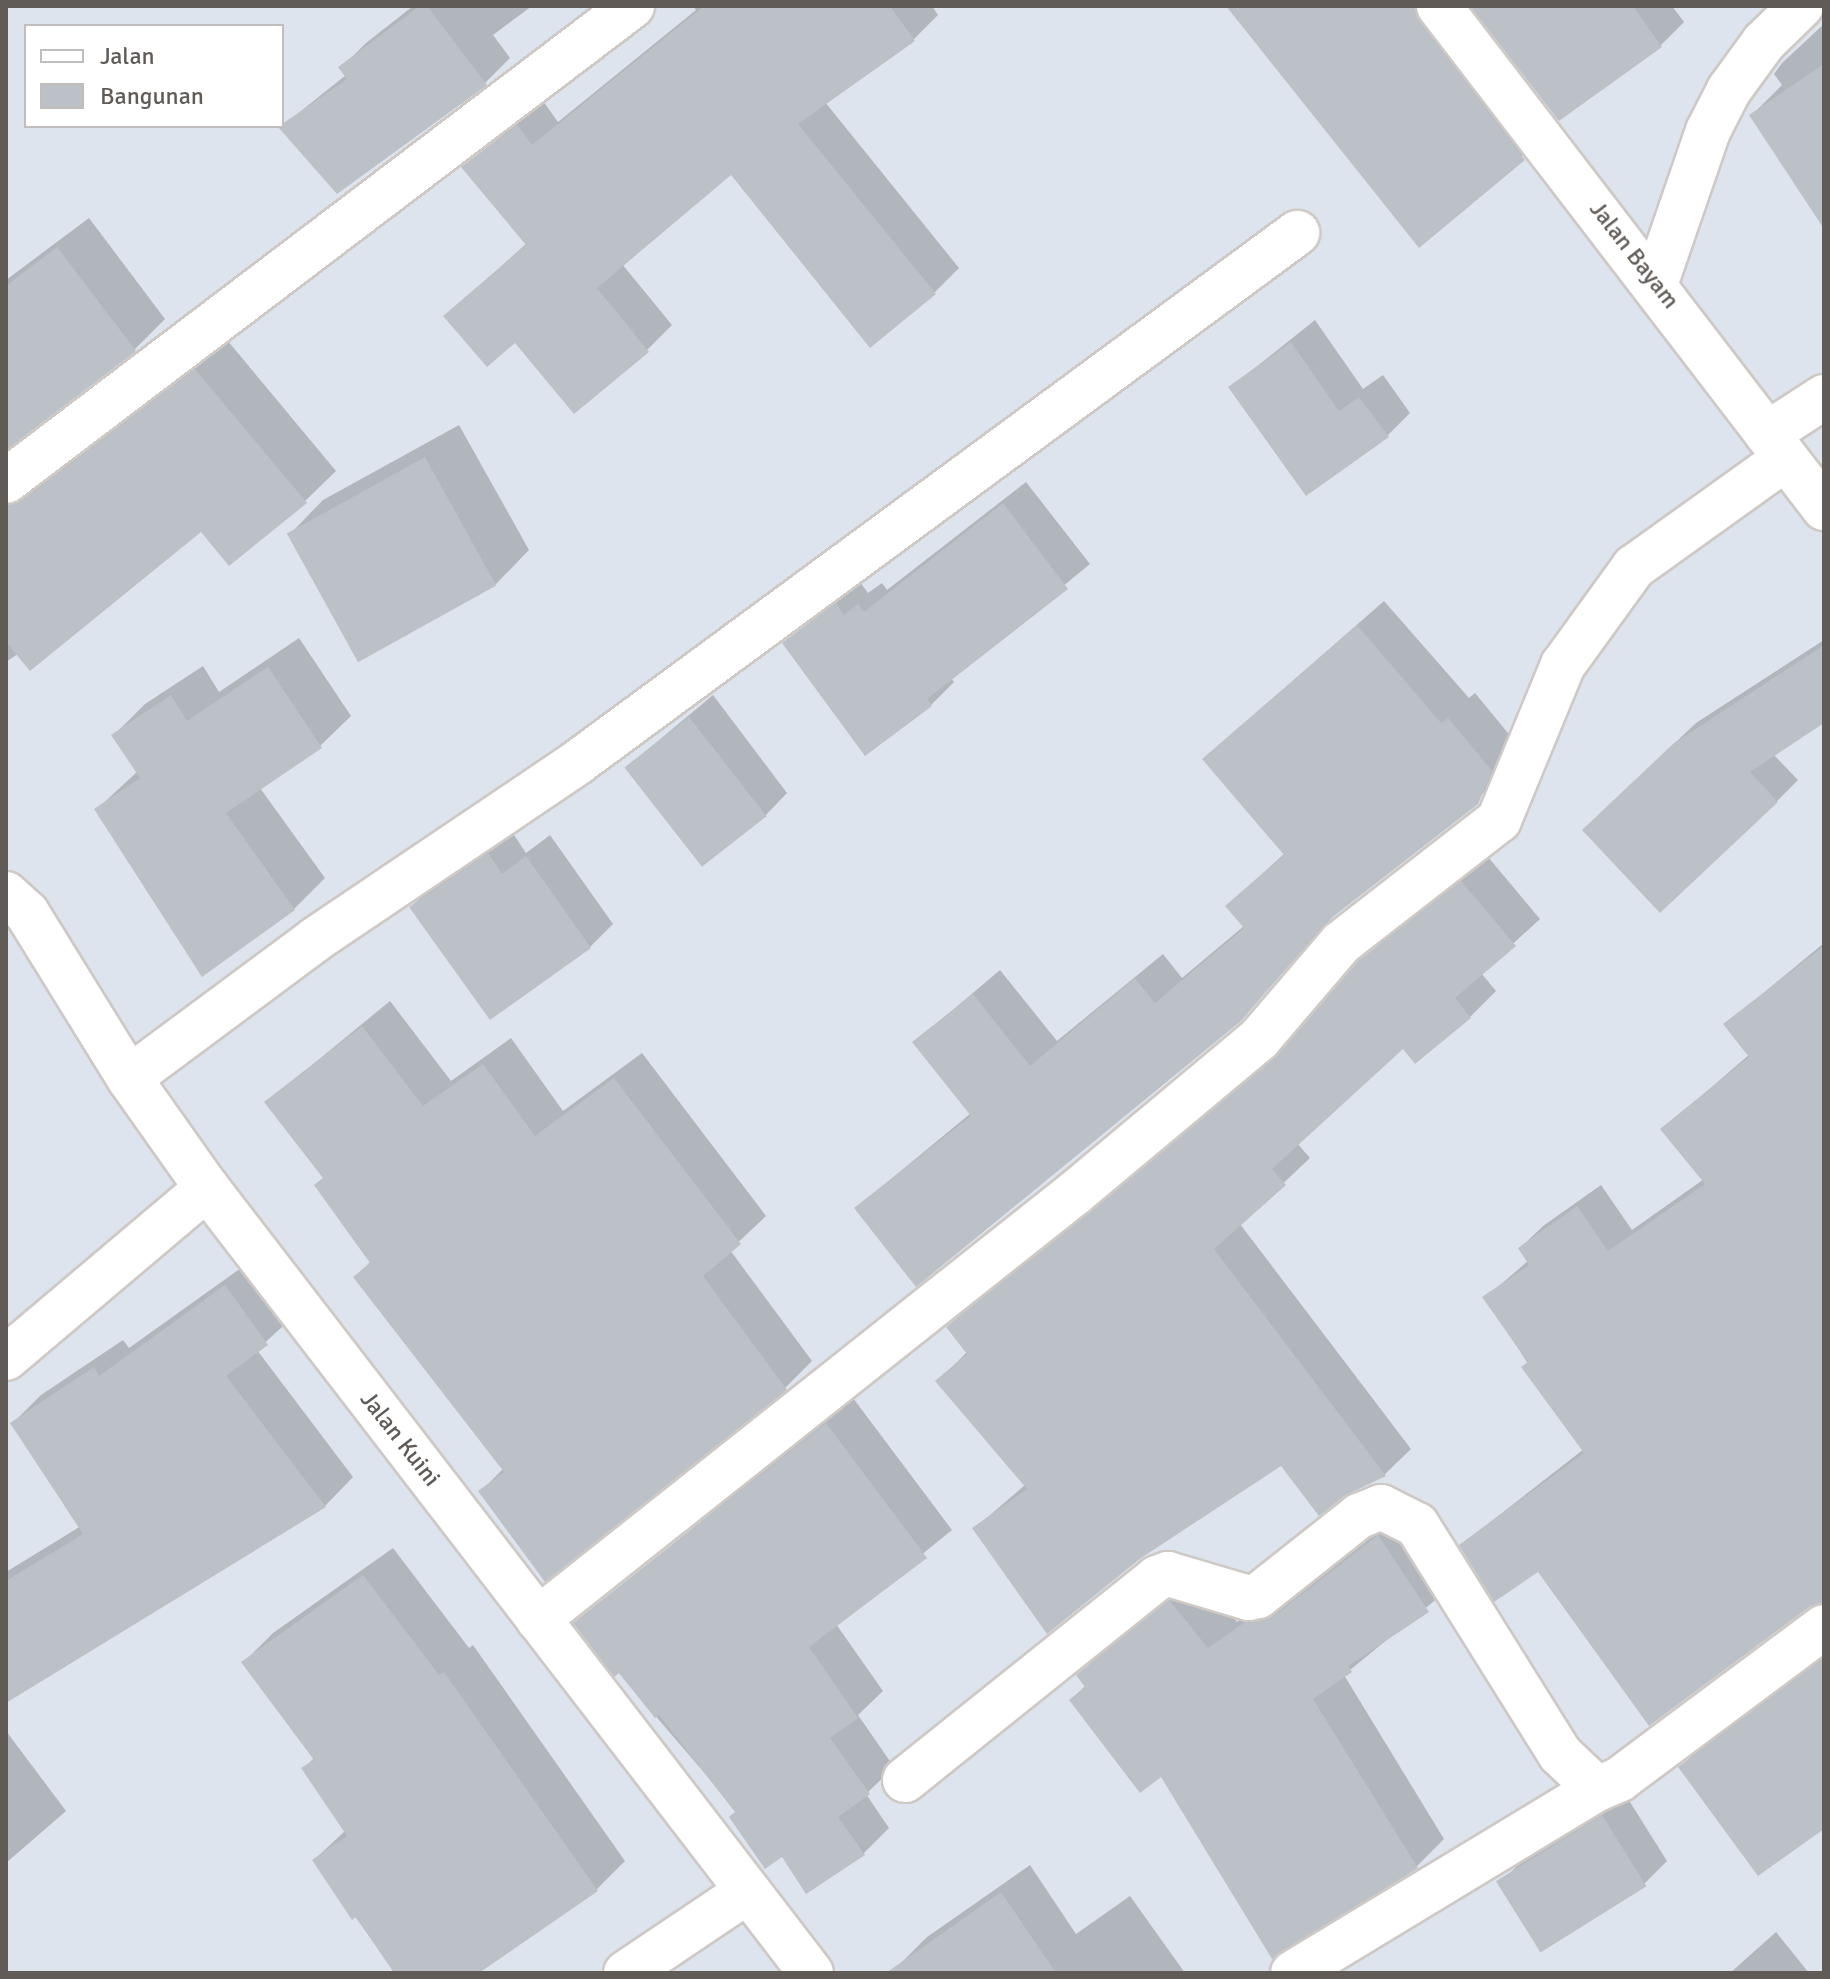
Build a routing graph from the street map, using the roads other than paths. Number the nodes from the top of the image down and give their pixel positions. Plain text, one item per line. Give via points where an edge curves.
1 (632, 6) edge
2 (1439, 6) edge
3 (1801, 6) edge
4 (1297, 233) dead end
5 (1656, 282) junction
6 (1824, 397) edge
7 (1776, 446) junction
8 (6, 481) edge
9 (1824, 508) edge
10 (13, 912) edge
11 (129, 1078) junction
12 (207, 1188) junction
13 (6, 1358) edge
14 (538, 1619) junction
15 (1824, 1627) edge
16 (905, 1780) dead end
17 (1597, 1789) junction
18 (748, 1891) junction
19 (626, 1973) edge
20 (811, 1973) edge
21 (1293, 1973) edge

1 - 8 street
2 - 5 street, Jalan Bayam
3 - 5 street via 1764,42 1729,90 1708,131
4 - 11 street via 578,762 316,939
5 - 7 street, Jalan Bayam
6 - 7 street
7 - 9 street, Jalan Bayam
7 - 14 street via 1634,567 1563,665 1499,820 1341,943 1259,1039 1076,1192
10 - 11 street, Jalan Kuini
11 - 12 street, Jalan Kuini
12 - 13 street
12 - 14 street, Jalan Kuini
14 - 18 street, Jalan Kuini
15 - 17 street via 1620,1779
16 - 17 street via 1157,1578 1168,1574 1249,1598 1258,1596 1359,1516 1381,1507 1417,1525 1560,1754
17 - 21 street
18 - 19 street
18 - 20 street, Jalan Kuini

